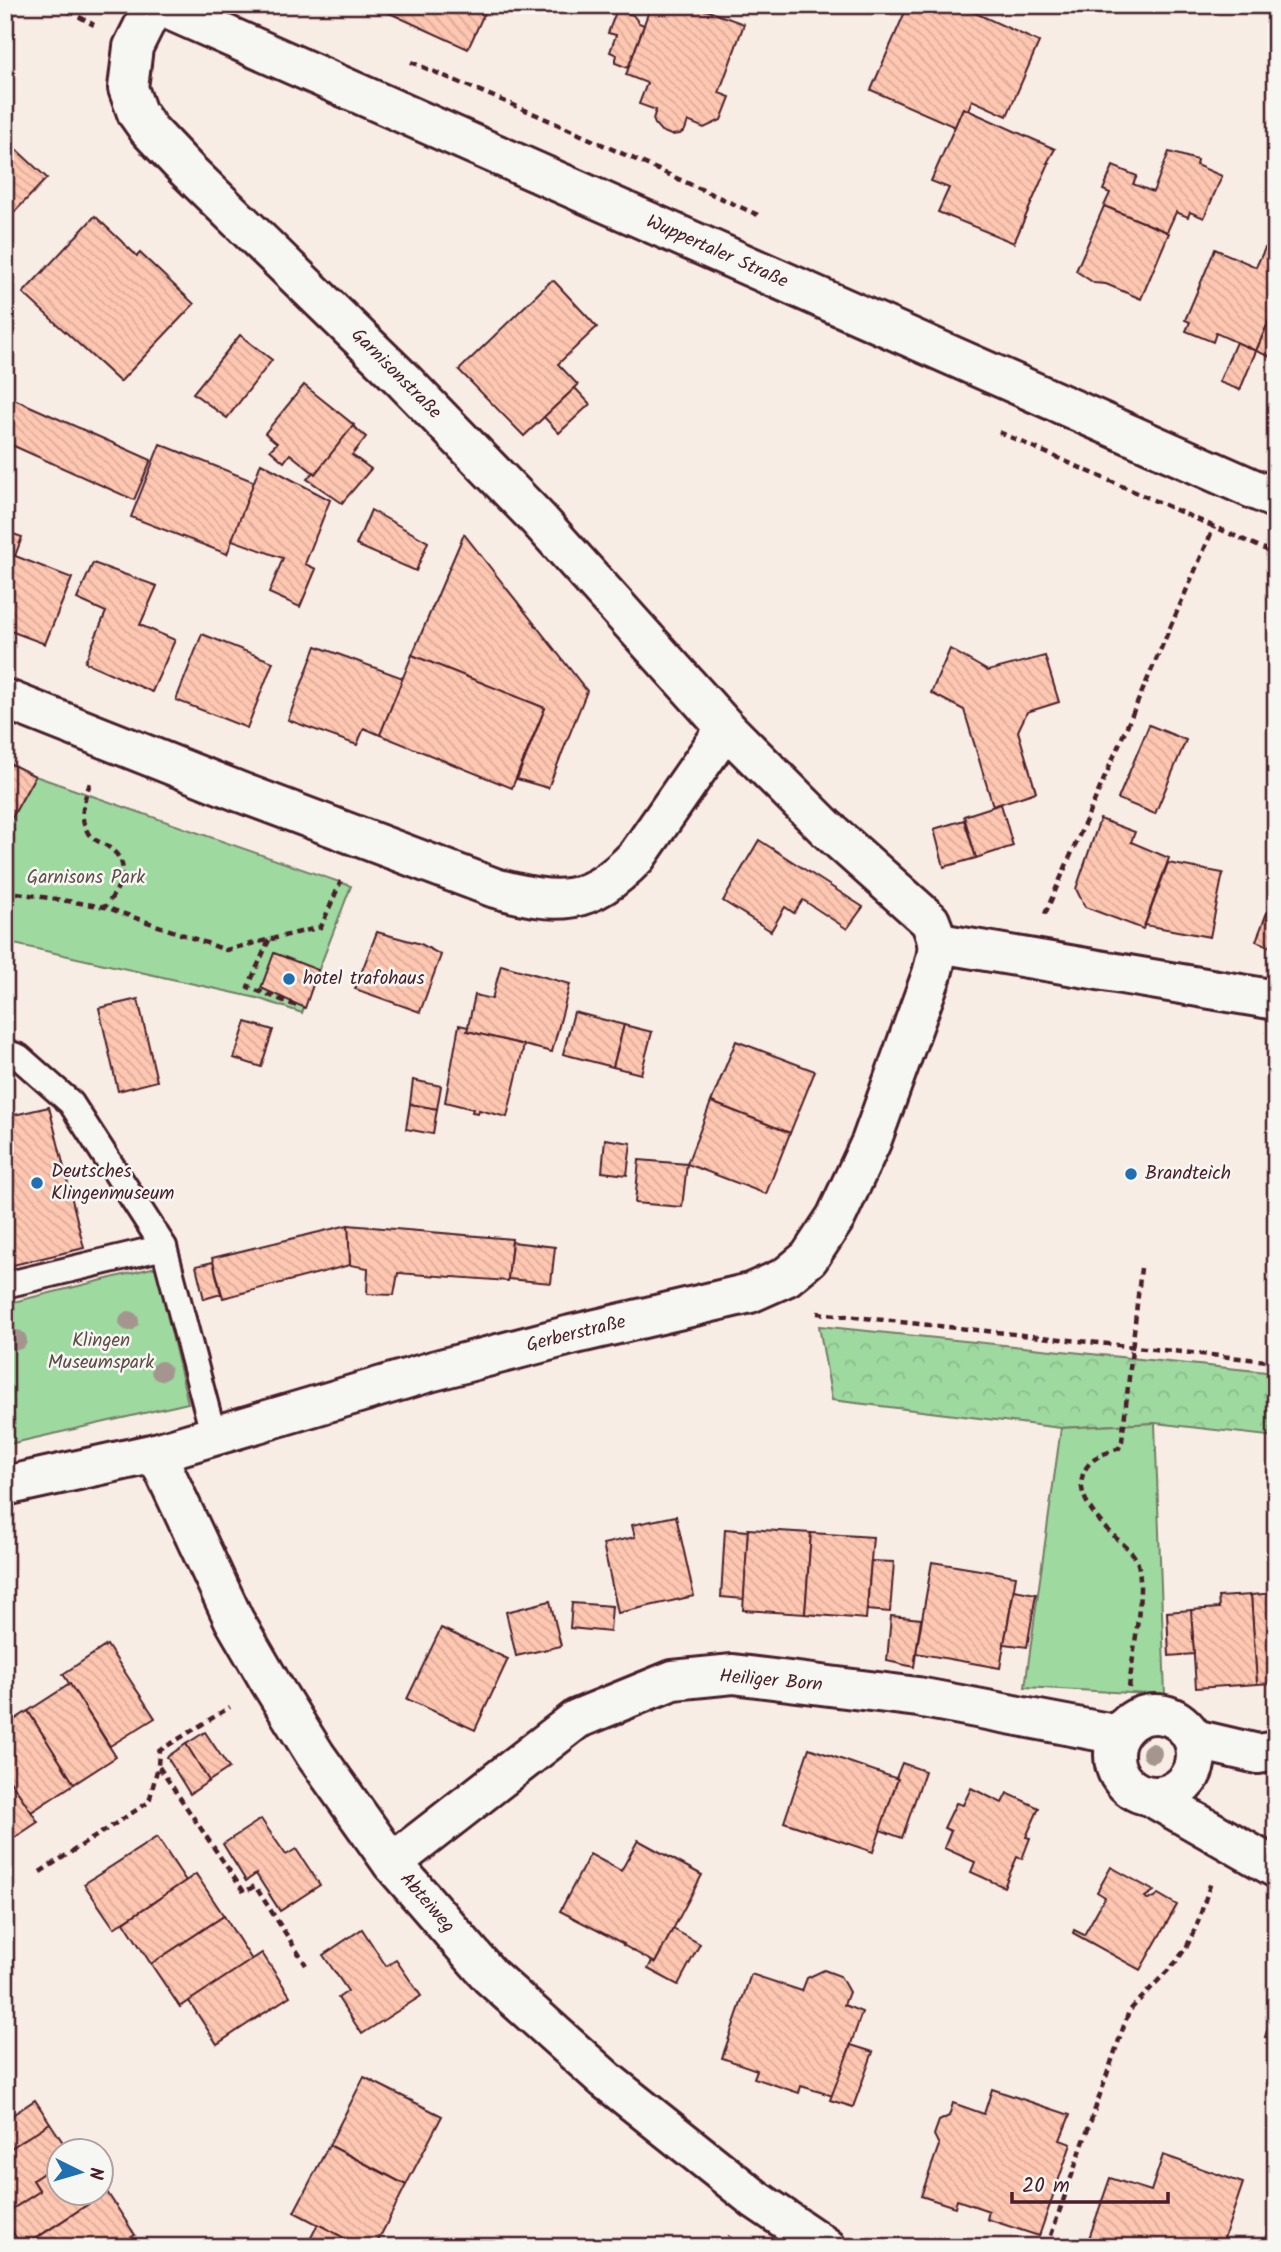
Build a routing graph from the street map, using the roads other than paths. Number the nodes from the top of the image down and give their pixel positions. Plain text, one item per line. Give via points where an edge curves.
1 (156, 5) edge
2 (1276, 499) edge
3 (5, 699) edge
4 (726, 728) junction
5 (939, 943) junction
6 (1276, 1000) edge
7 (5, 1052) edge
8 (164, 1247) junction
9 (5, 1285) edge
10 (214, 1437) junction
11 (156, 1453) junction
12 (5, 1486) edge
13 (1123, 1730) junction
14 (1194, 1739) junction
15 (1276, 1752) edge
16 (1150, 1796) junction
17 (392, 1863) junction
18 (1276, 1868) edge
19 (825, 2247) edge

1 - 2 street, Wuppertaler Straße
1 - 4 street, Garnisonstraße via 133,47 128,88 149,130 538,519
3 - 4 street via 495,888 556,900 603,886 637,856
4 - 5 street, Garnisonstraße via 826,828 930,921
5 - 6 street
5 - 10 street, Gerberstraße via 871,1142 836,1217 809,1258 786,1277 750,1293 433,1371
7 - 8 lane via 19,1057 71,1103
8 - 9 lane
8 - 10 lane
10 - 11 street, Gerberstraße
11 - 12 street, Gerberstraße
11 - 17 street, Abteiweg via 234,1620 316,1756
13 - 14 street, Heiliger Born via 1138,1717 1164,1714 1187,1728
13 - 16 street via 1114,1761 1126,1784
13 - 17 street, Heiliger Born via 918,1697 733,1674 673,1680 577,1719
14 - 15 street, Heiliger Born via 1258,1754
14 - 16 street via 1195,1768 1187,1780 1177,1790
16 - 18 street
17 - 19 street, Abteiweg via 490,1976 586,2063 755,2199

